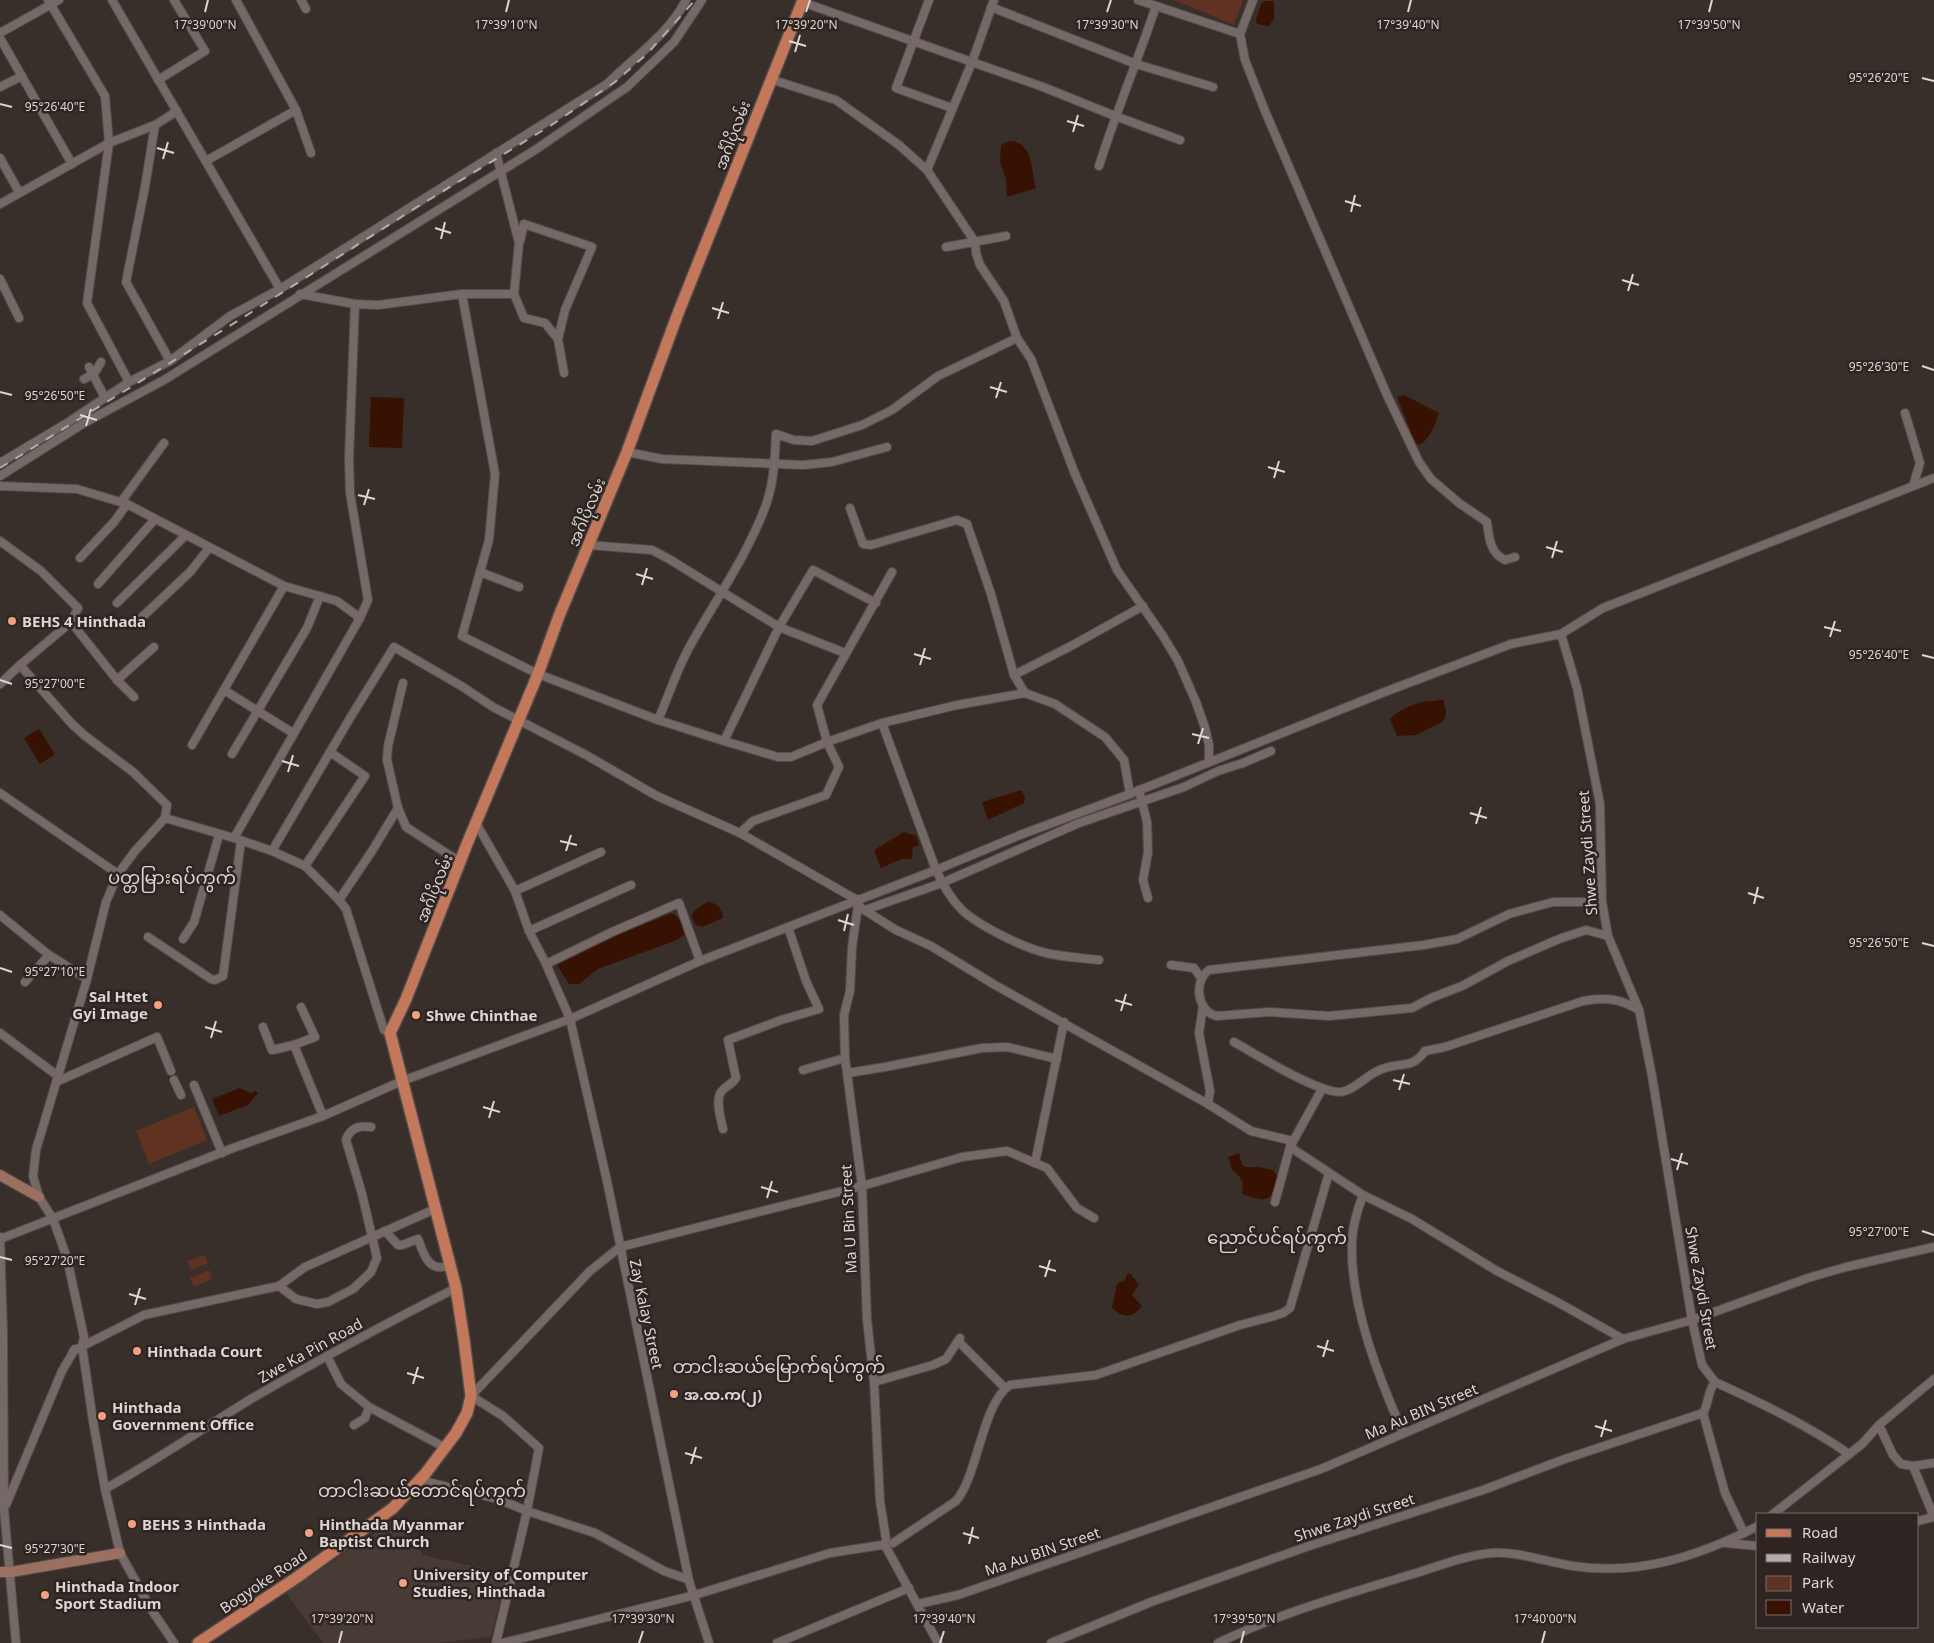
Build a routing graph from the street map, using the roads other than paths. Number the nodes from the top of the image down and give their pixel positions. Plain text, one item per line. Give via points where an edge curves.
1 (59, 0) edge
2 (112, 0) edge
3 (174, 0) edge
4 (236, 0) edge
5 (301, 0) edge
6 (686, 0) edge
7 (702, 0) edge
8 (929, 0) edge
9 (1138, 0) edge
10 (1253, 0) edge
11 (802, 1) edge
12 (49, 2) edge
13 (993, 4) edge
14 (1156, 6) junction
15 (306, 9) dead end
16 (0, 33) edge
17 (1240, 34) junction
18 (0, 38) edge
19 (915, 42) junction
20 (972, 62) junction
21 (1136, 64) junction
22 (22, 76) junction
23 (770, 79) junction
24 (158, 80) junction
25 (0, 87) edge
26 (1213, 88) dead end
27 (952, 108) junction
28 (296, 110) junction
29 (177, 111) junction
30 (1115, 116) junction
31 (155, 125) junction
32 (1180, 140) dead end
33 (109, 143) junction
34 (310, 153) dead end
35 (496, 154) junction
36 (0, 158) edge
37 (206, 161) junction
38 (72, 164) junction
39 (1099, 166) dead end
40 (928, 170) junction
41 (501, 172) junction
42 (19, 192) junction
43 (0, 204) edge
44 (1006, 236) dead end
45 (975, 242) junction
46 (519, 243) junction
47 (946, 247) dead end
48 (0, 280) edge
49 (280, 289) junction
50 (300, 294) junction
51 (462, 294) junction
52 (514, 294) junction
53 (355, 304) junction
54 (19, 318) dead end
55 (1017, 338) junction
56 (558, 339) junction
57 (170, 361) junction
58 (101, 362) dead end
59 (89, 367) dead end
60 (564, 373) dead end
61 (94, 374) junction
62 (84, 379) dead end
63 (129, 382) junction
64 (105, 398) junction
65 (1905, 413) dead end
66 (164, 443) dead end
67 (887, 447) dead end
68 (627, 452) junction
69 (0, 463) edge
70 (775, 464) junction
71 (0, 476) edge
72 (1934, 478) edge
73 (0, 486) edge
74 (1913, 486) junction
75 (124, 503) junction
76 (850, 508) dead end
77 (155, 519) junction
78 (185, 536) junction
79 (0, 541) edge
80 (588, 545) junction
81 (210, 548) junction
82 (1515, 557) dead end
83 (80, 558) dead end
84 (480, 572) junction
85 (892, 572) dead end
86 (98, 584) dead end
87 (284, 586) junction
88 (519, 587) dead end
89 (722, 592) junction
90 (320, 596) junction
91 (117, 603) dead end
92 (876, 603) junction
93 (1142, 606) junction
94 (360, 618) junction
95 (139, 620) dead end
96 (71, 622) junction
97 (779, 627) junction
98 (1561, 634) junction
99 (154, 647) dead end
100 (845, 653) junction
101 (20, 665) junction
102 (538, 674) junction
103 (1014, 675) junction
104 (117, 680) junction
105 (403, 683) dead end
106 (0, 684) edge
107 (224, 690) junction
108 (1024, 693) junction
109 (134, 697) dead end
110 (258, 712) junction
111 (518, 719) junction
112 (658, 720) junction
113 (882, 723) junction
114 (293, 732) junction
115 (724, 742) junction
116 (827, 742) junction
117 (192, 745) dead end
118 (1272, 751) dead end
119 (330, 752) junction
120 (232, 754) dead end
121 (1208, 762) junction
122 (1139, 790) junction
123 (0, 793) edge
124 (1130, 794) junction
125 (1141, 802) junction
126 (398, 808) junction
127 (165, 818) junction
128 (476, 823) junction
129 (740, 832) junction
130 (219, 835) junction
131 (238, 840) junction
132 (272, 851) junction
133 (601, 852) dead end
134 (460, 862) junction
135 (305, 866) junction
136 (936, 870) junction
137 (118, 874) junction
138 (942, 883) junction
139 (632, 884) dead end
140 (515, 891) junction
141 (1148, 898) dead end
142 (339, 900) junction
143 (1602, 902) junction
144 (860, 904) junction
145 (0, 915) edge
146 (788, 926) junction
147 (529, 931) junction
148 (1608, 936) junction
149 (148, 937) dead end
150 (184, 940) dead end
151 (49, 955) junction
152 (700, 960) junction
153 (1100, 960) dead end
154 (546, 964) junction
155 (1171, 965) dead end
156 (1201, 978) junction
157 (87, 979) junction
158 (25, 982) dead end
159 (1203, 1006) junction
160 (301, 1007) dead end
161 (1639, 1010) junction
162 (570, 1019) junction
163 (1064, 1022) junction
164 (262, 1026) dead end
165 (0, 1032) edge
166 (390, 1033) junction
167 (1234, 1042) dead end
168 (294, 1045) junction
169 (845, 1058) junction
170 (1057, 1058) junction
171 (803, 1070) dead end
172 (170, 1071) dead end
173 (848, 1073) junction
174 (57, 1079) junction
175 (174, 1080) dead end
176 (402, 1081) junction
177 (194, 1085) dead end
178 (1322, 1089) junction
179 (181, 1095) dead end
180 (1208, 1104) junction
181 (323, 1116) junction
182 (371, 1127) dead end
183 (722, 1129) dead end
184 (1292, 1144) junction
185 (222, 1153) junction
186 (1035, 1163) junction
187 (1329, 1173) junction
188 (0, 1175) edge
189 (862, 1186) junction
190 (1363, 1195) junction
191 (39, 1197) junction
192 (1275, 1202) dead end
193 (435, 1209) junction
194 (1094, 1218) dead end
195 (53, 1219) junction
196 (385, 1231) junction
197 (0, 1238) edge
198 (372, 1238) junction
199 (1934, 1246) edge
200 (620, 1247) junction
201 (450, 1265) junction
202 (279, 1286) junction
203 (456, 1288) junction
204 (1692, 1320) junction
205 (2, 1332) edge
206 (84, 1337) junction
207 (1623, 1339) junction
208 (82, 1346) junction
209 (73, 1351) junction
210 (327, 1356) junction
211 (1934, 1379) edge
212 (874, 1382) junction
213 (1715, 1382) junction
214 (1005, 1388) junction
215 (471, 1396) junction
216 (369, 1407) junction
217 (1703, 1413) junction
218 (354, 1425) dead end
219 (1878, 1425) junction
220 (1403, 1432) junction
221 (2, 1437) edge
222 (444, 1448) junction
223 (1849, 1454) junction
224 (1934, 1463) edge
225 (1913, 1466) junction
226 (419, 1480) junction
227 (105, 1488) junction
228 (527, 1511) junction
229 (2, 1512) edge
230 (1776, 1513) edge
231 (1919, 1521) edge
232 (1756, 1527) edge
233 (1744, 1532) junction
234 (1722, 1542) junction
235 (887, 1543) junction
236 (1756, 1546) edge
237 (120, 1553) junction
238 (0, 1572) edge
239 (11, 1572) junction
240 (689, 1581) junction
241 (909, 1588) junction
242 (695, 1594) junction
243 (918, 1604) junction
244 (16, 1643) edge
245 (174, 1643) edge
246 (198, 1643) edge
247 (496, 1643) edge
248 (503, 1643) edge
249 (709, 1643) edge
250 (777, 1643) edge
251 (938, 1643) edge
252 (1051, 1643) edge
253 (1218, 1643) edge

1 - 12 street
2 - 24 street
3 - 24 street via 205,51
4 - 28 street
5 - 15 street
6 - 35 street via 660,38 607,84
7 - 41 street via 674,42 627,87
8 - 19 street
9 - 14 street
10 - 17 street
11 - 19 street
11 - 23 main road, အင်္ဂါပိုလမ်း
12 - 16 street
12 - 33 street via 105,96
13 - 20 street
13 - 21 street
14 - 17 street
14 - 21 street
17 - 82 street via 1245,60 1264,111 1419,462 1442,489 1487,522 1491,547 1498,557 1505,560
18 - 22 street
19 - 20 street
19 - 27 street via 896,88
20 - 27 street
20 - 30 street
21 - 26 street
21 - 30 street
22 - 25 street
22 - 38 street
23 - 40 street via 836,100 893,140
23 - 68 main road, အင်္ဂါပိုလမ်း
24 - 29 street
27 - 40 street
28 - 34 street
28 - 37 street
29 - 31 street
29 - 37 street
30 - 32 street
30 - 39 street
31 - 33 street
31 - 57 street via 126,282
33 - 38 street
33 - 63 street via 87,303
35 - 41 street
35 - 49 street
36 - 42 street
37 - 49 street
38 - 42 street
40 - 45 street
41 - 46 street
41 - 50 street
42 - 43 street
44 - 45 street
45 - 47 street
45 - 55 street via 980,266 1004,301
46 - 52 street
46 - 56 street via 524,224 592,247 565,310
48 - 54 street
49 - 57 street via 230,316
50 - 53 street
50 - 71 street via 164,380 84,423
51 - 52 street
51 - 53 street via 378,305
51 - 84 street via 496,474 488,540
52 - 56 street via 524,318 546,323
53 - 94 street via 349,457 350,494 368,600
55 - 70 street via 938,376 898,406 862,425 812,441 776,434
55 - 93 street via 1031,359 1075,474 1117,570
56 - 60 street
57 - 63 street
58 - 61 street
59 - 61 street
61 - 62 street
61 - 64 street
63 - 64 street
64 - 69 street
65 - 74 street via 1920,463
66 - 75 street
67 - 70 street via 832,462
68 - 70 street via 662,459
68 - 80 main road, အင်္ဂါပိုလမ်း
70 - 89 street via 759,521
72 - 74 street
73 - 75 street via 77,490
74 - 98 street via 1603,608
75 - 77 street
75 - 83 street via 114,522
76 - 103 street via 863,544 871,545 957,520 967,524
77 - 78 street
77 - 86 street
78 - 81 street
78 - 91 street
79 - 96 street via 41,571 78,608
80 - 89 street via 652,550
80 - 102 main road, အင်္ဂါပိုလမ်း
81 - 87 street
81 - 95 street via 190,572
84 - 88 street
84 - 102 street via 462,636
85 - 92 street
87 - 90 street
87 - 107 street
89 - 97 street
89 - 112 street via 689,648
90 - 94 street via 337,601
90 - 110 street via 307,628
92 - 97 street via 814,570
92 - 100 street
93 - 103 street
93 - 121 street via 1178,661 1196,702 1209,745
94 - 114 street
96 - 101 street
96 - 104 street
97 - 100 street
97 - 115 street
98 - 121 street via 1511,644
98 - 143 street, Shwe Zaydi Street via 1578,688 1600,804
99 - 104 street
100 - 116 street via 817,705
101 - 106 street
101 - 127 street via 72,724 133,772 167,805
102 - 111 main road, အင်္ဂါပိုလမ်း
102 - 112 street
103 - 108 street
104 - 109 street
105 - 126 street via 387,760
107 - 110 street
107 - 117 street
108 - 113 street
108 - 124 street via 1054,704 1105,738 1124,760
110 - 114 street
110 - 120 street
111 - 119 street via 394,647
111 - 128 main road, အင်္ဂါပိုလမ်း
111 - 129 street via 657,796
112 - 115 street
113 - 116 street
113 - 136 street
114 - 131 street
115 - 116 street via 778,757 791,757
116 - 129 street via 839,767 826,795 753,821
118 - 125 street
119 - 132 street
119 - 135 street via 365,776
121 - 122 street
122 - 124 street
122 - 125 street
123 - 137 street
124 - 136 street
125 - 138 street via 1079,823
125 - 141 street via 1147,822 1148,852 1143,880
126 - 134 street via 406,827
126 - 142 street
127 - 130 street
127 - 137 street
128 - 134 main road, အင်္ဂါပိုလမ်း
128 - 140 street, Zay Kalay Street
129 - 144 street
130 - 131 street
130 - 150 street via 194,922
131 - 132 street
131 - 149 street via 223,976 211,979
132 - 135 street
133 - 140 street
134 - 166 main road, အင်္ဂါပိုလမ်း
135 - 142 street
136 - 138 street
136 - 144 street
137 - 157 street via 106,902
138 - 144 street
138 - 153 street via 961,909 1013,940 1046,953
139 - 147 street
140 - 147 street, Zay Kalay Street
142 - 166 street via 346,909 384,1030
143 - 148 street, Shwe Zaydi Street
143 - 156 street via 1553,902 1509,914 1458,939 1209,970
144 - 146 street
144 - 163 street via 896,930 931,946
144 - 169 street, Ma U Bin Street via 852,947 850,991 844,1015
145 - 151 street
146 - 152 street
146 - 183 street via 819,1009 728,1040 736,1078 720,1094
147 - 154 street, Zay Kalay Street
148 - 159 street via 1586,930 1558,938 1412,1008 1328,1016 1269,1012 1217,1016
148 - 161 street, Shwe Zaydi Street
151 - 157 street
151 - 158 street
152 - 154 street via 678,902
152 - 162 street
154 - 162 street, Zay Kalay Street
155 - 156 street via 1194,968
156 - 159 street via 1199,994
157 - 174 street
159 - 180 street via 1199,1033 1210,1091
160 - 168 street via 315,1038
161 - 178 street via 1624,1001 1598,998 1583,1001 1425,1051 1413,1064 1371,1073 1345,1092
161 - 204 street, Shwe Zaydi Street
162 - 176 street
162 - 200 street, Zay Kalay Street
163 - 170 street
163 - 180 street
164 - 168 street via 272,1050
165 - 174 street
166 - 176 main road
167 - 178 street
168 - 181 street
169 - 171 street
169 - 173 street, Ma U Bin Street
170 - 173 street via 1007,1047 982,1048
170 - 186 street
172 - 174 street via 157,1037
173 - 189 street, Ma U Bin Street
174 - 191 street via 36,1150 33,1176
175 - 179 street
176 - 181 street
176 - 193 main road
177 - 185 street
178 - 184 street
180 - 184 street via 1251,1130
181 - 185 street
182 - 198 street via 355,1128 348,1132 346,1140
184 - 187 street
184 - 192 street
185 - 195 street
186 - 189 street via 1007,1151 962,1157
186 - 194 street via 1047,1168 1076,1208
187 - 190 street
187 - 214 street via 1290,1308 1284,1313 1096,1375
188 - 191 street
189 - 200 street
189 - 212 street, Ma U Bin Street via 867,1320
190 - 207 street via 1412,1219 1497,1271
190 - 220 street via 1354,1226 1352,1267 1362,1322 1379,1375
191 - 195 street
193 - 196 street
193 - 201 main road
195 - 197 street
195 - 206 street via 67,1258
196 - 198 street
196 - 201 street via 398,1245 418,1239 426,1258 435,1266 444,1268
197 - 205 street
198 - 202 street via 305,1267
198 - 202 street via 377,1258 371,1272 353,1289 328,1302 317,1304 296,1299
199 - 204 street, Ma Au BIN Street via 1808,1278
200 - 215 street via 590,1271
200 - 240 street, Zay Kalay Street
201 - 203 main road
202 - 208 street via 144,1315
203 - 210 street, Zwe Ka Pin Road
203 - 215 main road
204 - 207 street, Ma Au BIN Street
204 - 213 street, Shwe Zaydi Street via 1702,1365
205 - 221 street
206 - 208 street
206 - 209 street
207 - 220 street, Ma Au BIN Street
208 - 209 street
208 - 227 street
209 - 229 street
210 - 216 street via 341,1384
210 - 227 street, Zwe Ka Pin Road
211 - 219 street
212 - 214 street via 946,1359 959,1340
212 - 235 street, Ma U Bin Street via 880,1502
213 - 217 street
213 - 223 street via 1820,1434
214 - 235 street via 996,1401 962,1494 956,1502
215 - 222 main road, Bogyoke Road via 467,1413
215 - 228 street via 503,1416 539,1448
216 - 218 street via 365,1418
216 - 222 street
217 - 233 street via 1725,1493
217 - 252 street, Shwe Zaydi Street via 1483,1490 1302,1548 1151,1602
219 - 223 street
219 - 225 street via 1893,1455 1901,1464
220 - 243 street, Ma Au BIN Street via 1321,1469 958,1595
221 - 229 street
222 - 226 main road, Bogyoke Road
223 - 230 street
224 - 225 street
225 - 231 street via 1934,1517
226 - 228 street via 498,1499
226 - 246 main road, Bogyoke Road via 393,1508
227 - 237 street
228 - 240 street via 595,1533
228 - 247 street
229 - 239 street
232 - 233 street
233 - 234 street
234 - 236 street
234 - 253 street via 1677,1560 1634,1568 1572,1566 1520,1554 1467,1558 1306,1606
235 - 241 street, Ma U Bin Street
235 - 242 street via 830,1553
237 - 239 street
237 - 245 street
238 - 239 street
239 - 244 street
240 - 242 street, Zay Kalay Street
241 - 243 street, Ma U Bin Street
241 - 250 street
242 - 248 street
242 - 249 street, Zay Kalay Street
243 - 251 street, Ma U Bin Street

